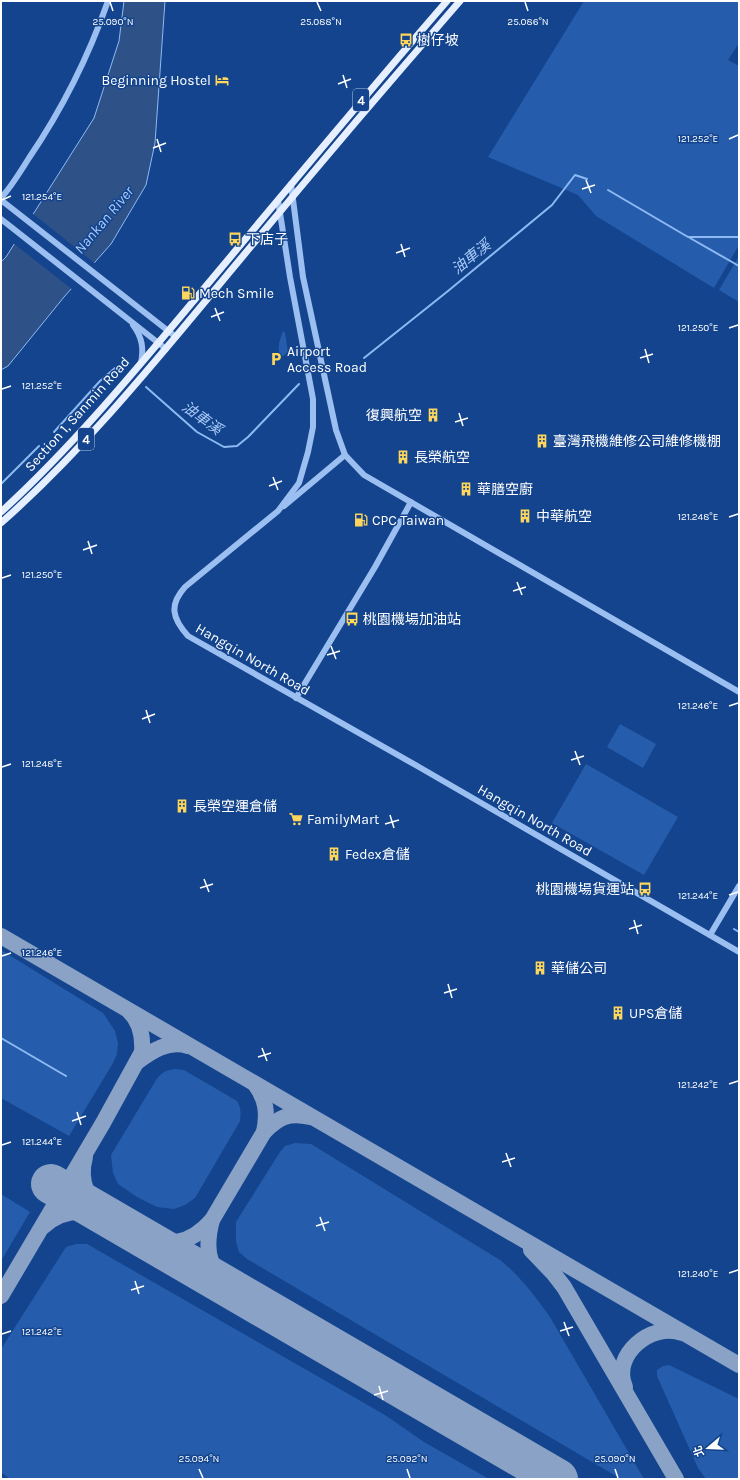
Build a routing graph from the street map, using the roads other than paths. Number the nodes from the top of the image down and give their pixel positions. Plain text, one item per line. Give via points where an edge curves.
1 (108, 1) edge
2 (447, 1) edge
3 (460, 1) edge
4 (291, 184) junction
5 (293, 197) junction
6 (2, 200) edge
7 (278, 200) junction
8 (280, 213) junction
9 (1, 219) edge
10 (128, 319) junction
11 (169, 330) junction
12 (176, 337) junction
13 (158, 342) junction
14 (166, 349) junction
15 (141, 362) junction
16 (345, 456) junction
17 (411, 502) junction
18 (278, 511) junction
19 (1, 512) edge
20 (1, 523) edge
21 (739, 692) edge
22 (296, 698) junction
23 (739, 886) edge
24 (710, 935) junction
25 (739, 952) edge

1 - 6 street via 74,85
2 - 4 main road, 4
3 - 5 main road, 4
4 - 5 street
4 - 7 main road, 4
5 - 8 main road, Section 1, Sanmin Road / 4
5 - 16 street via 303,277 336,430
6 - 11 street
7 - 8 street, Hangqin North Road
7 - 11 main road, Section 1, Sanmin Road / 4
8 - 12 main road, Section 1, Sanmin Road / 4
8 - 18 street, Hangqin North Road via 288,271 313,399 313,427 300,483
9 - 10 street
10 - 13 street
10 - 15 street via 141,340
11 - 12 street
11 - 13 main road, Section 1, Sanmin Road / 4
12 - 14 main road, Section 1, Sanmin Road / 4
13 - 14 street
13 - 15 main road, Section 1, Sanmin Road / 4
14 - 20 main road, Section 1, Sanmin Road / 4 via 68,459
15 - 19 main road, Section 1, Sanmin Road / 4 via 60,454
16 - 17 street via 364,475
16 - 18 street
17 - 21 street
17 - 22 street
18 - 22 street, Hangqin North Road via 186,587 174,603 175,613 188,636
22 - 24 street, Hangqin North Road
23 - 24 street
24 - 25 street, Hangqin North Road

